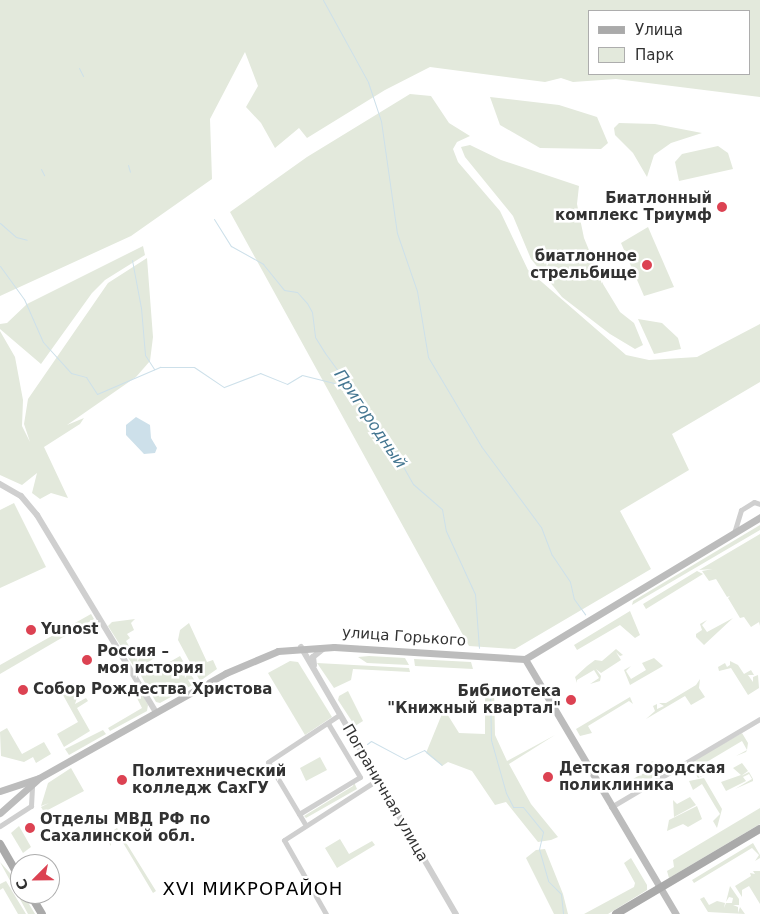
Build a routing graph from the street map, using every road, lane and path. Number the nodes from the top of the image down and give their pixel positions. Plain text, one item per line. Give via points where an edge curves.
1 (0, 484) edge
2 (760, 504) edge
3 (760, 518) edge
4 (734, 533) junction
5 (301, 647) junction
6 (327, 647) junction
7 (293, 649) junction
8 (525, 659) junction
9 (314, 672) junction
10 (156, 712) junction
11 (339, 715) junction
12 (760, 718) edge
13 (329, 725) junction
14 (360, 777) junction
15 (39, 778) junction
16 (377, 780) junction
17 (32, 784) junction
18 (366, 788) junction
19 (0, 791) edge
20 (611, 807) junction
21 (0, 813) edge
22 (299, 814) junction
23 (305, 824) junction
24 (0, 826) edge
25 (760, 829) edge
26 (0, 844) edge
27 (10, 861) edge
28 (661, 888) junction
29 (326, 914) edge
30 (456, 914) edge
31 (616, 914) edge
32 (676, 914) edge

1 - 10 street via 22,496 37,515
2 - 4 street via 754,502 741,510
3 - 4 main road
4 - 8 main road
5 - 6 main road, улица Горького
5 - 7 main road, улица Горького
5 - 9 street, Пограничная улица
6 - 8 main road, улица Горького
6 - 9 street via 313,658
7 - 9 street, Пограничная улица
7 - 10 main road, улица Горького via 260,657
8 - 20 main road
9 - 11 street, Пограничная улица
10 - 15 main road, улица Горького
11 - 13 street
11 - 16 street, Пограничная улица
12 - 20 street
13 - 14 street
13 - 22 street via 268,762
14 - 18 street
14 - 22 street
15 - 17 main road, улица Горького
15 - 19 main road, улица Горького
16 - 18 street
16 - 30 street, Пограничная улица
17 - 21 main road, улица Горького
17 - 24 street via 31,806
18 - 23 street
20 - 28 main road
22 - 23 street
23 - 29 street via 284,840
25 - 28 main road
26 - 27 main road
28 - 31 main road
28 - 32 main road

